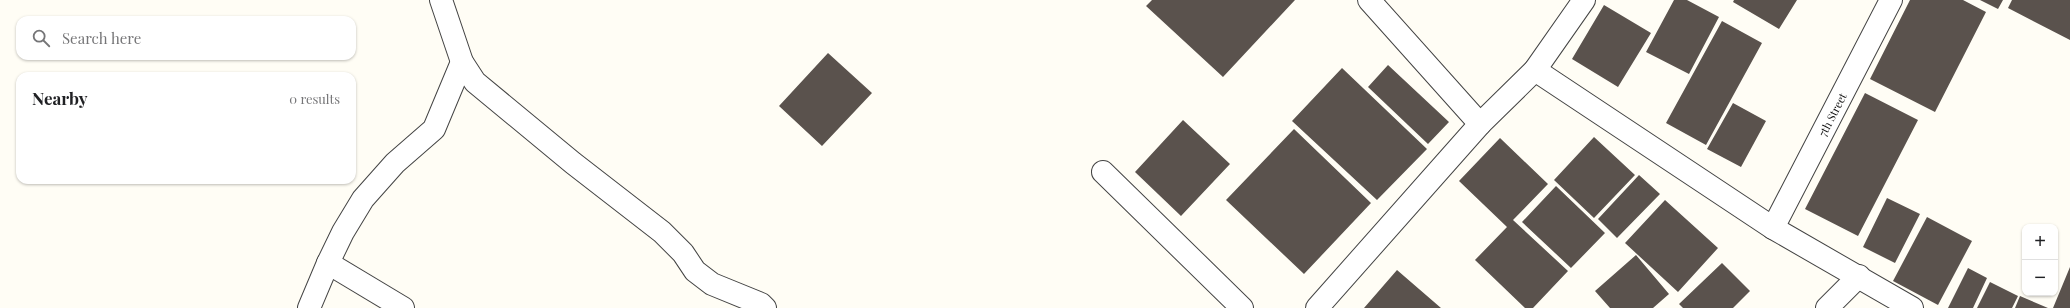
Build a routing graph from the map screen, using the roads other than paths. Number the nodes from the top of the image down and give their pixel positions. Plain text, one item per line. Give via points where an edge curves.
1 (441, 0) edge
2 (1369, 0) edge
3 (1584, 0) edge
4 (1891, 0) edge
5 (462, 62) junction
6 (1535, 70) junction
7 (1480, 124) junction
8 (1103, 172) dead end
9 (1773, 228) junction
10 (328, 263) junction
11 (1859, 276) junction
12 (309, 308) edge
13 (403, 308) edge
14 (765, 308) edge
15 (1242, 308) edge
16 (1317, 308) edge
17 (1827, 308) edge
18 (1912, 308) edge

1 - 5 street
2 - 7 street
3 - 6 street
4 - 9 street, 7th Street
5 - 10 street via 434,129 395,163 363,199
5 - 14 street via 476,82 508,111 662,232 683,253 695,271 712,284
6 - 7 street
6 - 9 street
7 - 16 street
8 - 15 street
9 - 11 street
10 - 12 street
10 - 13 street
11 - 17 street
11 - 18 street

